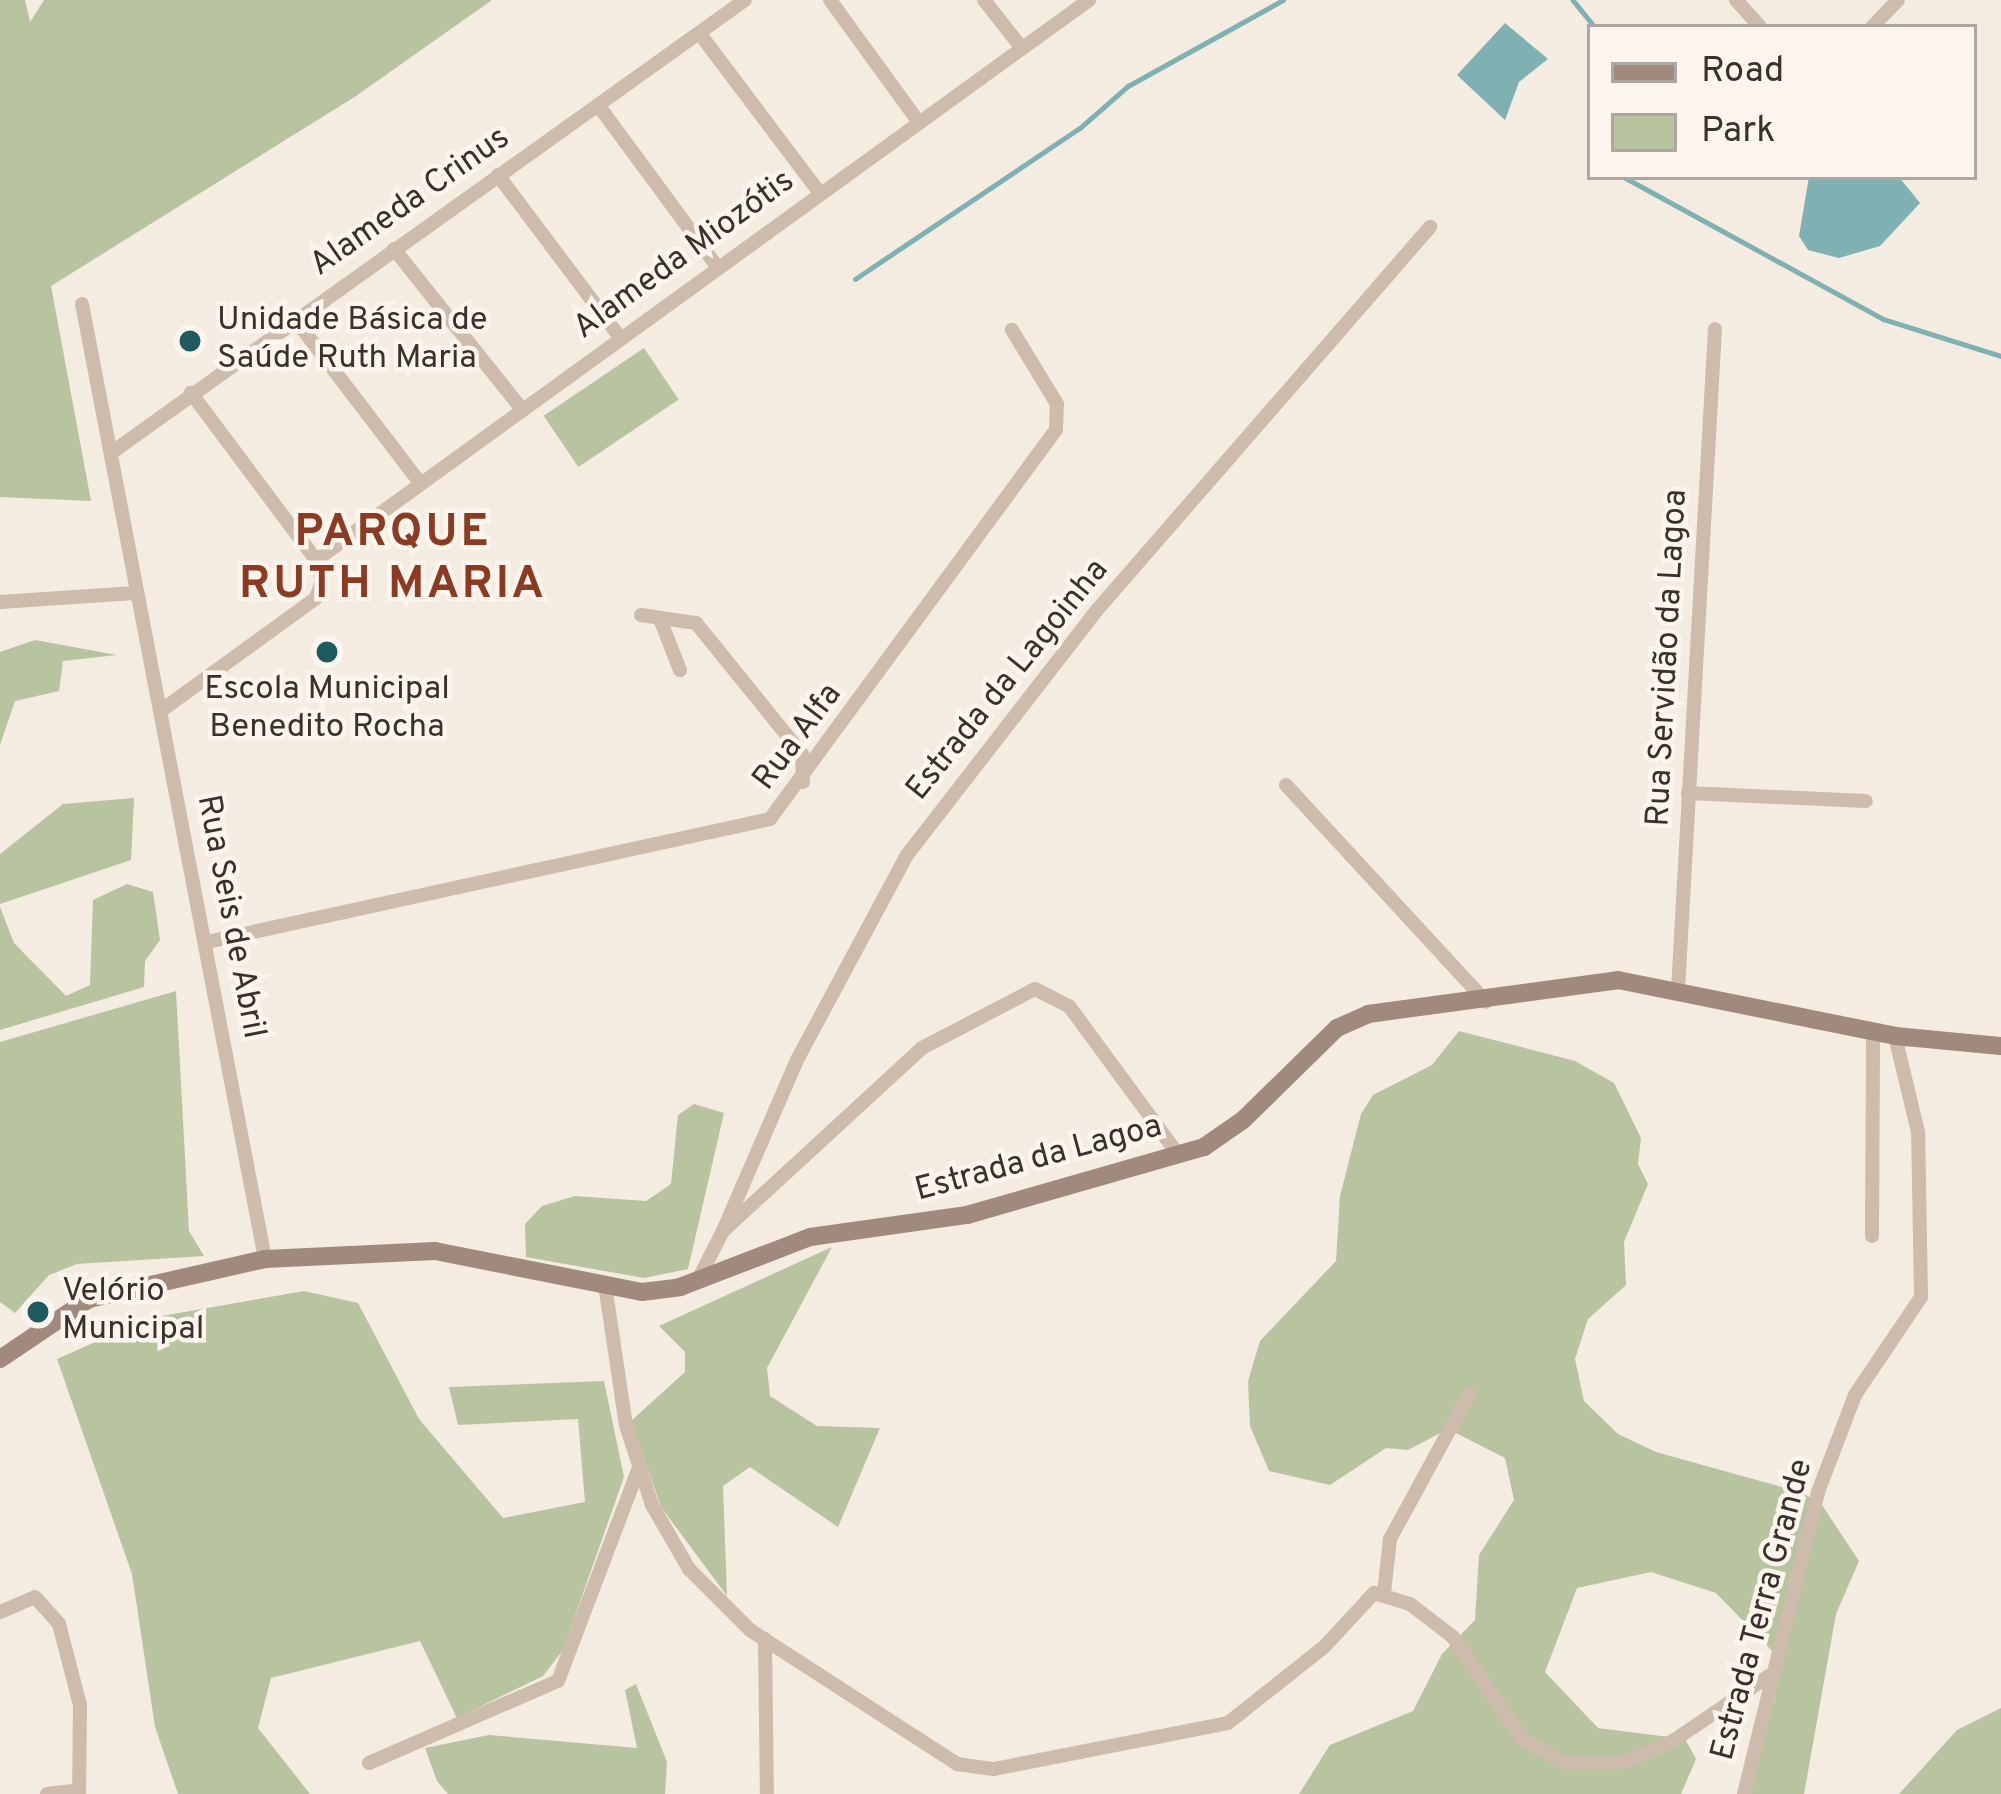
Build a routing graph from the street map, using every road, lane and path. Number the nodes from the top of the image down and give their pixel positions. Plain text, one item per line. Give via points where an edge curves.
1 (745, 0) edge
2 (830, 0) edge
3 (984, 0) edge
4 (1089, 0) edge
5 (1736, 0) edge
6 (1898, 0) edge
7 (1757, 24) edge
8 (1875, 24) edge
9 (700, 34) junction
10 (1021, 47) junction
11 (598, 105) junction
12 (919, 121) junction
13 (498, 175) junction
14 (819, 192) junction
15 (1430, 227) dead end
16 (394, 249) junction
17 (718, 268) junction
18 (82, 304) dead end
19 (294, 318) junction
20 (1714, 328) dead end
21 (1012, 330) dead end
22 (619, 336) junction
23 (191, 393) junction
24 (521, 408) junction
25 (111, 453) junction
26 (420, 483) junction
27 (316, 560) junction
28 (136, 593) junction
29 (0, 602) edge
30 (641, 615) dead end
31 (660, 619) junction
32 (680, 670) dead end
33 (162, 710) junction
34 (802, 782) junction
35 (1286, 785) dead end
36 (1688, 793) junction
37 (1866, 801) dead end
38 (207, 942) junction
39 (1678, 990) junction
40 (1486, 1003) junction
41 (1873, 1032) junction
42 (1895, 1036) junction
43 (2001, 1046) edge
44 (1179, 1156) junction
45 (723, 1231) junction
46 (1872, 1236) dead end
47 (265, 1259) junction
48 (697, 1281) junction
49 (605, 1285) junction
50 (0, 1359) edge
51 (1469, 1394) dead end
52 (639, 1468) junction
53 (1384, 1593) junction
54 (0, 1612) edge
55 (765, 1639) junction
56 (1770, 1675) junction
57 (369, 1763) dead end
58 (79, 1792) edge
59 (47, 1794) edge
60 (766, 1794) edge
61 (1744, 1794) edge

1 - 9 street, Alameda Crinus
2 - 12 street
3 - 10 street
4 - 10 street, Alameda Miozótis
5 - 7 street
6 - 8 street
9 - 11 street, Alameda Crinus
9 - 14 street
10 - 12 street, Alameda Miozótis
11 - 13 street, Alameda Crinus
11 - 17 street
12 - 14 street, Alameda Miozótis
13 - 16 street, Alameda Crinus
13 - 22 street
14 - 17 street, Alameda Miozótis
15 - 45 street, Estrada da Lagoinha via 1097,610 907,855 797,1060
16 - 19 street, Alameda Crinus
16 - 24 street
17 - 22 street, Alameda Miozótis
18 - 25 street, Rua Seis de Abril
19 - 23 street, Alameda Crinus
19 - 26 street
20 - 36 street, Rua Servidão da Lagoa
21 - 34 street, Rua Alfa via 1057,404 1056,430
22 - 24 street, Alameda Miozótis
23 - 25 street, Alameda Crinus
23 - 27 street
24 - 26 street, Alameda Miozótis
25 - 28 street, Rua Seis de Abril
26 - 27 street, Alameda Miozótis
27 - 33 street via 316,598
28 - 29 street
28 - 33 street, Rua Seis de Abril
30 - 31 street
31 - 32 street
31 - 34 street via 696,623 802,754
33 - 38 street, Rua Seis de Abril
34 - 38 street, Rua Alfa via 770,819 746,827
35 - 40 street
36 - 37 street
36 - 39 street, Rua Servidão da Lagoa
38 - 47 street, Rua Seis de Abril
39 - 40 street, Estrada da Lagoa via 1582,981
39 - 41 street, Estrada da Lagoa
40 - 44 street, Estrada da Lagoa via 1353,1018 1243,1120
41 - 42 street, Estrada da Lagoa
41 - 46 street
42 - 43 street, Estrada da Lagoa
42 - 56 street, Estrada Terra Grande via 1918,1132 1921,1297 1855,1395 1818,1492
44 - 45 street via 1069,1006 1035,988 922,1048
44 - 48 street, Estrada da Lagoa via 967,1215 810,1237
45 - 48 street, Estrada da Lagoinha
47 - 49 street, Estrada da Lagoa via 435,1251
47 - 50 street, Estrada da Lagoa via 89,1299
48 - 49 street, Estrada da Lagoa via 642,1292
49 - 52 street via 620,1401
51 - 53 street via 1390,1539
52 - 55 street via 689,1568 729,1615
52 - 57 street via 558,1682
53 - 55 street via 1368,1598 1324,1647 1228,1723 994,1769 934,1754
53 - 56 street via 1442,1627 1522,1740 1563,1762 1626,1762 1673,1741
54 - 58 street via 34,1597 59,1624 80,1706
55 - 60 street
56 - 61 street, Estrada Terra Grande
58 - 59 street

